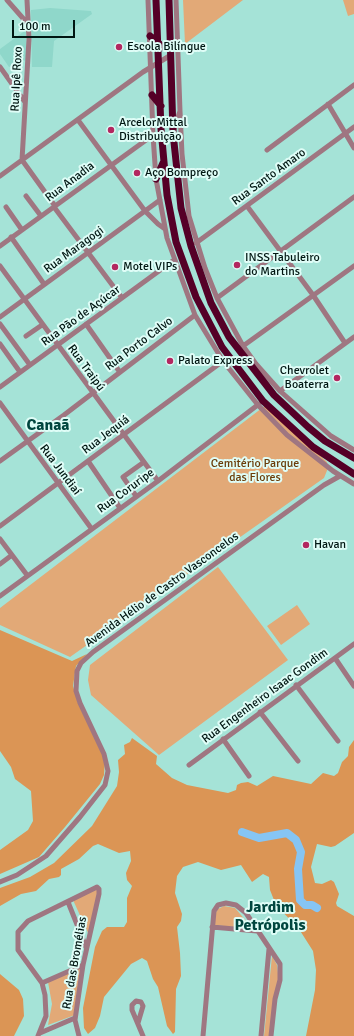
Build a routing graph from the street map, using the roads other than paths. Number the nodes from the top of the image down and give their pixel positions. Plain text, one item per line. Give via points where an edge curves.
1 (7, 0) edge
2 (27, 0) edge
3 (148, 0) edge
4 (156, 0) edge
5 (168, 0) edge
6 (176, 0) edge
7 (28, 24) junction
8 (150, 36) junction
9 (171, 43) junction
10 (158, 44) junction
11 (171, 55) junction
12 (159, 62) junction
13 (0, 67) edge
14 (151, 67) junction
15 (354, 85) edge
16 (152, 95) junction
17 (23, 96) junction
18 (328, 104) junction
19 (160, 106) junction
20 (180, 111) junction
21 (78, 120) junction
22 (354, 127) edge
23 (174, 133) junction
24 (345, 133) junction
25 (152, 135) junction
26 (354, 148) edge
27 (267, 150) dead end
28 (22, 160) junction
29 (164, 161) junction
30 (111, 164) junction
31 (0, 176) edge
32 (156, 179) junction
33 (26, 196) dead end
34 (354, 197) edge
35 (160, 200) junction
36 (54, 206) junction
37 (247, 206) junction
38 (6, 207) dead end
39 (145, 211) junction
40 (41, 216) junction
41 (165, 228) junction
42 (22, 230) junction
43 (12, 238) junction
44 (1, 243) edge
45 (196, 243) junction
46 (281, 251) junction
47 (88, 253) junction
48 (174, 260) junction
49 (0, 266) edge
50 (354, 266) edge
51 (44, 284) junction
52 (313, 294) junction
53 (122, 298) junction
54 (217, 298) junction
55 (23, 300) junction
56 (195, 315) junction
57 (0, 317) edge
58 (0, 324) edge
59 (86, 324) junction
60 (42, 325) junction
61 (26, 336) dead end
62 (354, 337) edge
63 (345, 343) junction
64 (0, 344) edge
65 (57, 345) junction
66 (243, 346) junction
67 (223, 361) junction
68 (30, 365) junction
69 (119, 371) junction
70 (20, 372) junction
71 (0, 387) edge
72 (280, 391) junction
73 (92, 392) junction
74 (260, 403) junction
75 (0, 404) edge
76 (123, 434) junction
77 (27, 442) junction
78 (354, 450) edge
79 (354, 458) edge
80 (0, 461) edge
81 (88, 461) junction
82 (144, 462) junction
83 (333, 471) junction
84 (354, 474) edge
85 (340, 476) junction
86 (158, 481) junction
87 (58, 483) junction
88 (354, 484) edge
89 (324, 485) junction
90 (136, 496) junction
91 (120, 508) junction
92 (0, 526) edge
93 (91, 528) junction
94 (0, 539) edge
95 (12, 555) junction
96 (0, 564) edge
97 (27, 575) junction
98 (0, 596) edge
99 (354, 644) edge
100 (334, 658) junction
101 (296, 685) junction
102 (354, 686) edge
103 (260, 712) junction
104 (223, 740) junction
105 (338, 741) dead end
106 (298, 761) dead end
107 (189, 765) dead end
108 (249, 776) dead end
109 (0, 882) edge
110 (68, 902) junction
111 (212, 927) junction
112 (257, 931) junction
113 (86, 948) junction
114 (269, 949) junction
115 (83, 965) junction
116 (42, 983) junction
117 (75, 1018) junction
118 (138, 1023) dead end
119 (39, 1034) edge
120 (79, 1036) edge
121 (143, 1036) edge
122 (203, 1036) edge
123 (261, 1036) edge
124 (271, 1036) edge

1 - 7 street
2 - 7 street, Rua Ipê Roxo
3 - 8 street
4 - 10 highway
5 - 9 highway
6 - 20 street
7 - 17 street, Rua Ipê Roxo
8 - 10 highway
8 - 14 street
9 - 10 highway via 166,47
9 - 11 highway
10 - 12 highway
11 - 12 street
11 - 23 highway
12 - 14 street
12 - 19 highway
13 - 17 street
14 - 16 street
14 - 21 street
15 - 18 street
16 - 19 highway
16 - 25 street
17 - 28 street, Rua Ipê Roxo via 25,102
18 - 24 street
18 - 27 street
19 - 29 highway
20 - 23 street
20 - 45 street via 186,194
21 - 28 street
21 - 30 street
22 - 24 street, Rua Santo Amaro
23 - 79 highway via 181,208 191,246 219,321 249,365 284,406 325,441
24 - 26 street
24 - 37 street, Rua Santo Amaro
25 - 30 street, Rua Anadia
25 - 32 street
28 - 31 street
28 - 36 street
29 - 32 highway
29 - 74 highway via 174,234 196,296 222,347
30 - 36 street, Rua Anadia
30 - 39 street
32 - 35 street
33 - 40 street
34 - 46 street
35 - 39 street, Rua Maragogi
35 - 41 street
36 - 40 street, Rua Anadia
36 - 47 street
37 - 45 street, Rua Santo Amaro
37 - 46 street
38 - 42 street
39 - 41 street
39 - 47 street, Rua Maragogi
40 - 42 street, Rua Anadia
41 - 48 street
42 - 43 street, Rua Anadia
43 - 44 street, Rua Anadia
43 - 51 street
45 - 54 street
46 - 52 street
46 - 54 street
47 - 51 street, Rua Maragogi
47 - 53 street
48 - 53 street, Rua Pão de Açúcar
48 - 56 street
49 - 55 street, Rua Traipú
50 - 52 street
51 - 55 street, Rua Maragogi
52 - 63 street
52 - 66 street
53 - 59 street, Rua Pão de Açúcar
54 - 66 street
55 - 57 street, Rua Maragogi
55 - 60 street, Rua Traipú
56 - 67 street
56 - 69 street, Rua Porto Calvo
58 - 68 street
59 - 65 street, Rua Pão de Açúcar
59 - 69 street
60 - 61 street
60 - 65 street, Rua Traipú
62 - 63 street
63 - 72 street
64 - 70 street
65 - 68 street, Rua Pão de Açúcar
65 - 73 street, Rua Traipú
66 - 72 street
67 - 74 street
67 - 76 street, Rua Jequiá
68 - 70 street, Rua Pão de Açúcar
69 - 73 street, Rua Porto Calvo
70 - 71 street, Rua Pão de Açúcar
72 - 78 street via 331,436
73 - 76 street, Rua Traipú
73 - 77 street, Rua Porto Calvo
74 - 83 street via 287,435
74 - 84 highway via 313,447
74 - 86 street, Rua Coruripe
75 - 77 street, Rua Jundiaí
76 - 81 street, Rua Jequiá
76 - 82 street, Rua Traipú
77 - 80 street, Rua Porto Calvo
77 - 87 street, Rua Jundiaí
81 - 87 street, Rua Jequiá
81 - 91 street
82 - 86 street, Rua Traipú
82 - 90 street via 124,475 123,480
83 - 85 street
83 - 89 street, Avenida Hélio de Castro Vasconcelos
85 - 88 street
85 - 89 street, Avenida Hélio de Castro Vasconcelos
86 - 90 street, Rua Coruripe
87 - 92 street, Rua Jequiá
87 - 93 street, Rua Jundiaí
89 - 109 street, Avenida Hélio de Castro Vasconcelos via 81,662 77,671 76,691 104,754 108,771 105,785 46,856 17,875
90 - 91 street, Rua Coruripe
91 - 93 street, Rua Coruripe
93 - 97 street, Rua Coruripe
94 - 95 street
95 - 96 street
95 - 97 street
97 - 98 street, Rua Coruripe
99 - 100 street, Rua Engenheiro Isaac Gondim
100 - 101 street, Rua Engenheiro Isaac Gondim
100 - 102 street
101 - 103 street, Rua Engenheiro Isaac Gondim
101 - 105 street
103 - 104 street, Rua Engenheiro Isaac Gondim
103 - 106 street
104 - 107 street, Rua Engenheiro Isaac Gondim
104 - 108 street
110 - 113 street
110 - 113 street, Rua das Bromélias via 96,887 99,889
110 - 116 street via 22,926 18,932 17,944 22,956
111 - 112 street
111 - 112 street via 216,908 226,903 242,909
111 - 122 street
112 - 114 street
113 - 115 street, Rua das Bromélias
114 - 123 street
114 - 124 street via 278,960 280,970
115 - 116 street
115 - 117 street, Rua das Bromélias
116 - 119 street via 47,1009
117 - 119 street
117 - 120 street, Rua das Bromélias
118 - 121 street

